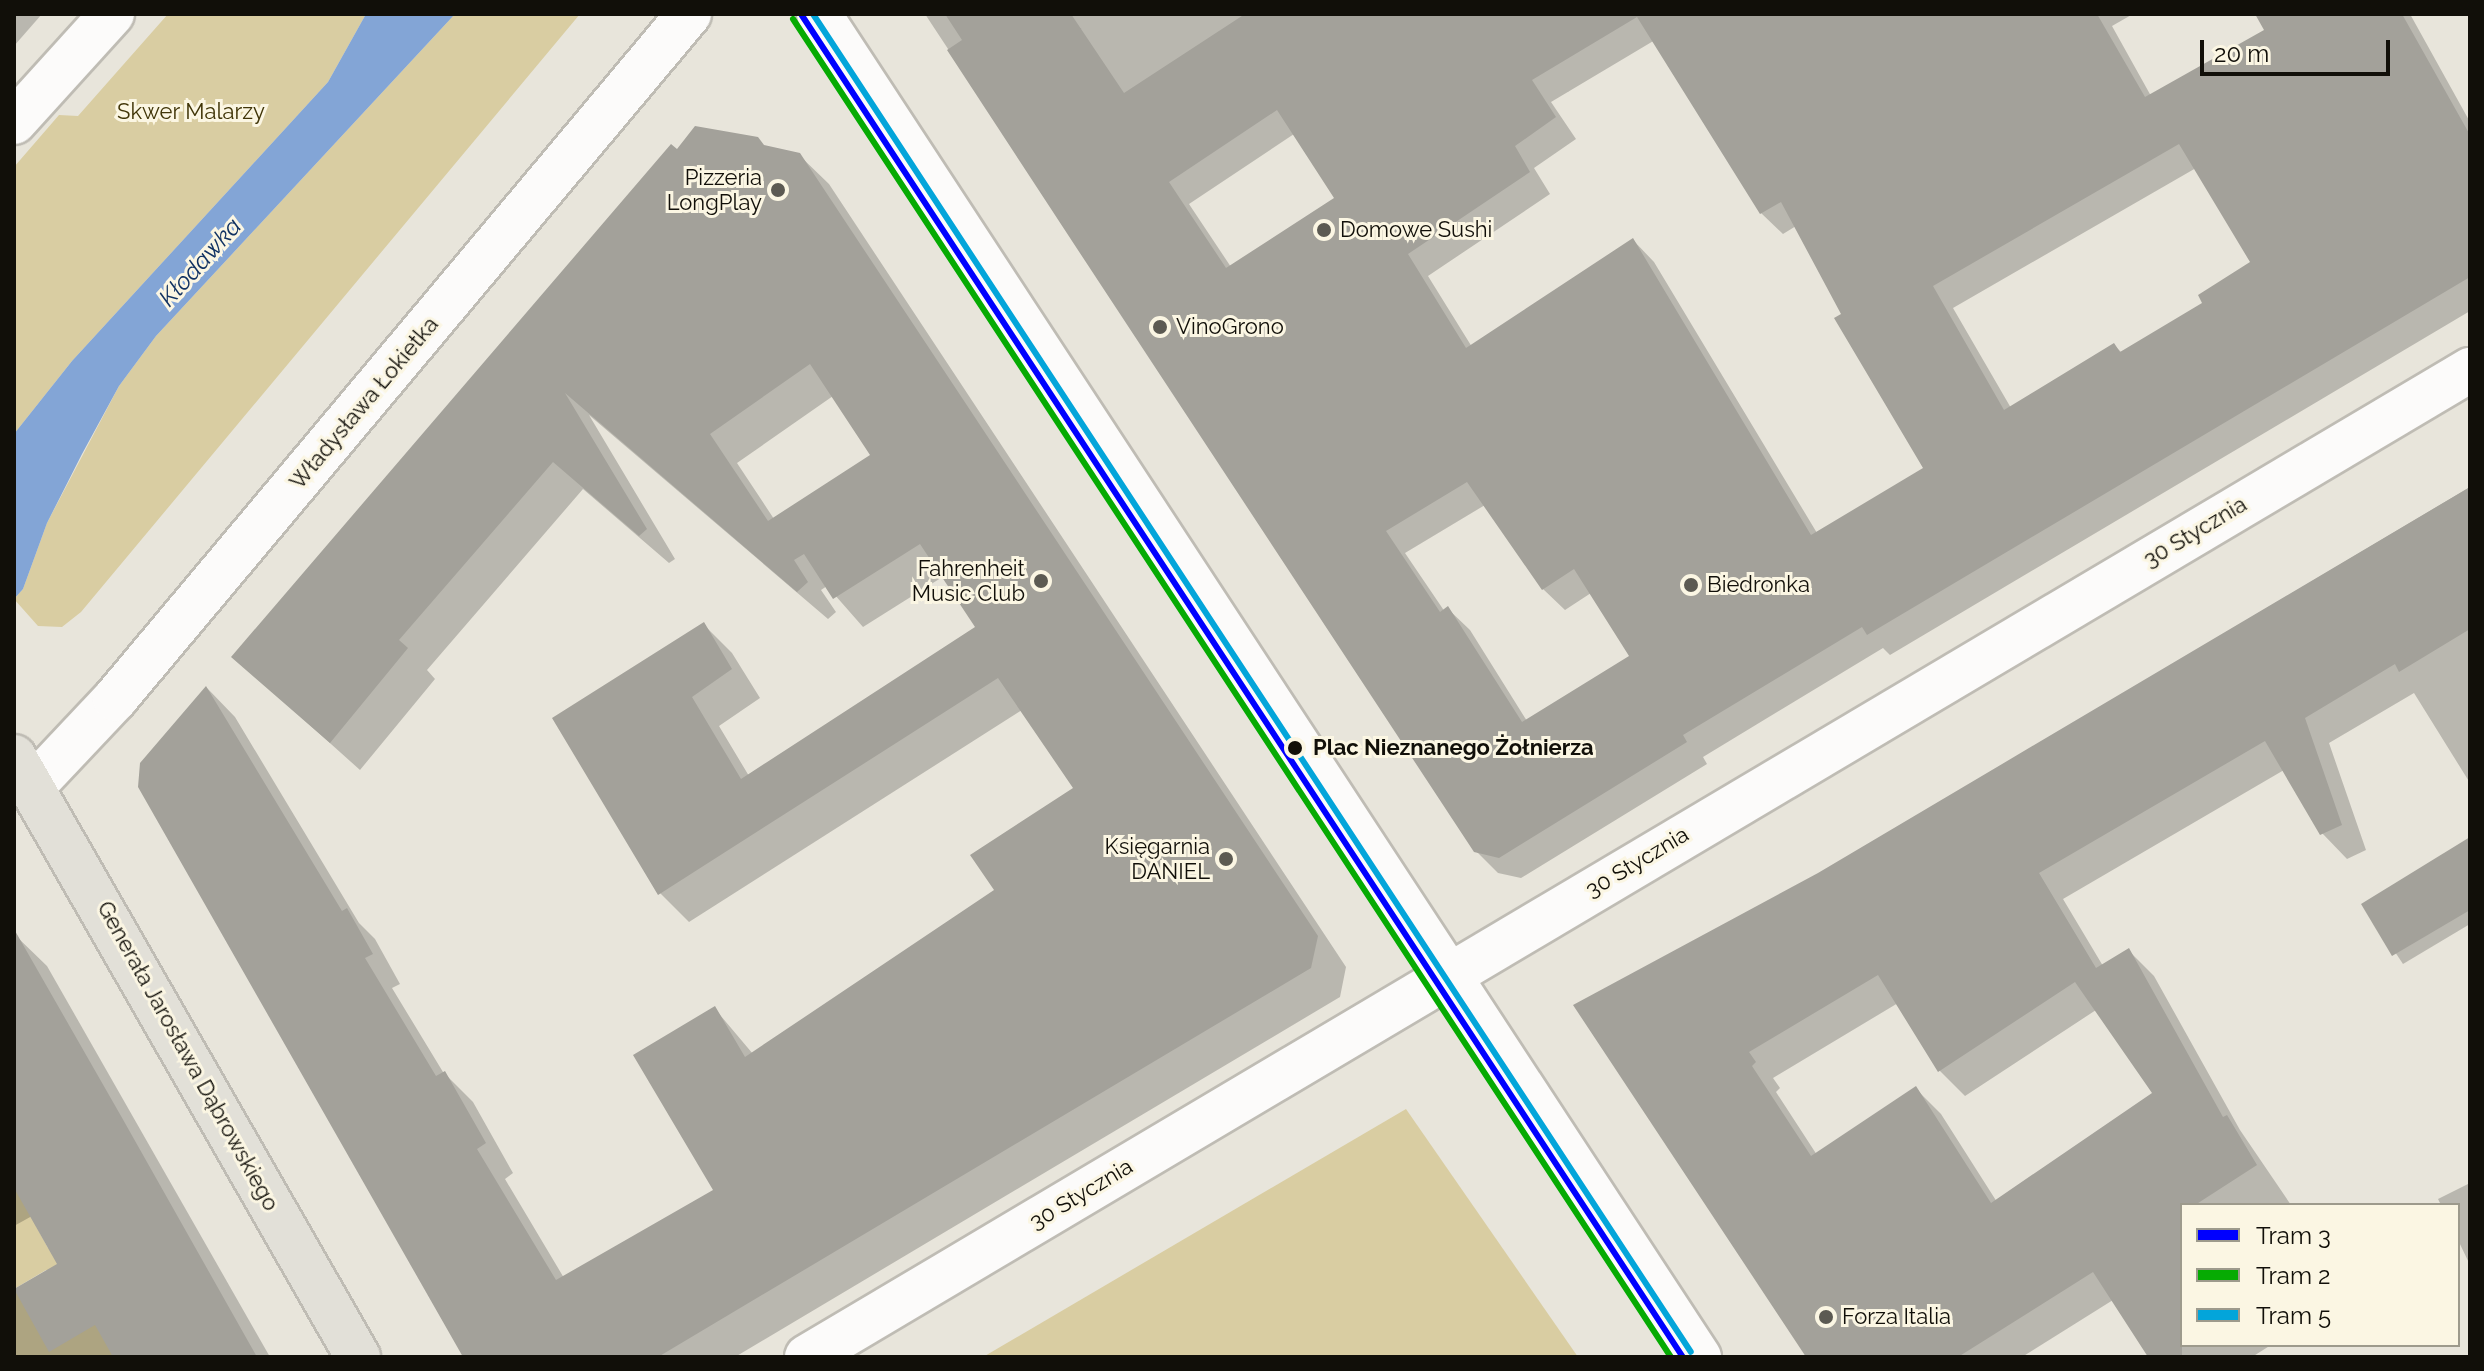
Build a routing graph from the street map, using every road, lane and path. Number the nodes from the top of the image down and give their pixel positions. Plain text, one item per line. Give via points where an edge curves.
1 (112, 14) edge
2 (689, 14) edge
3 (819, 14) edge
4 (14, 122) edge
5 (2470, 370) edge
6 (21, 768) edge
7 (1447, 975) junction
8 (358, 1357) edge
9 (807, 1357) edge
10 (1699, 1357) edge

1 - 4 street
2 - 6 street, Władysława Łokietka via 115,699
3 - 7 street
5 - 7 street, 30 Stycznia
6 - 8 main road, Generała Jarosława Dąbrowskiego
7 - 9 street, 30 Stycznia
7 - 10 street

